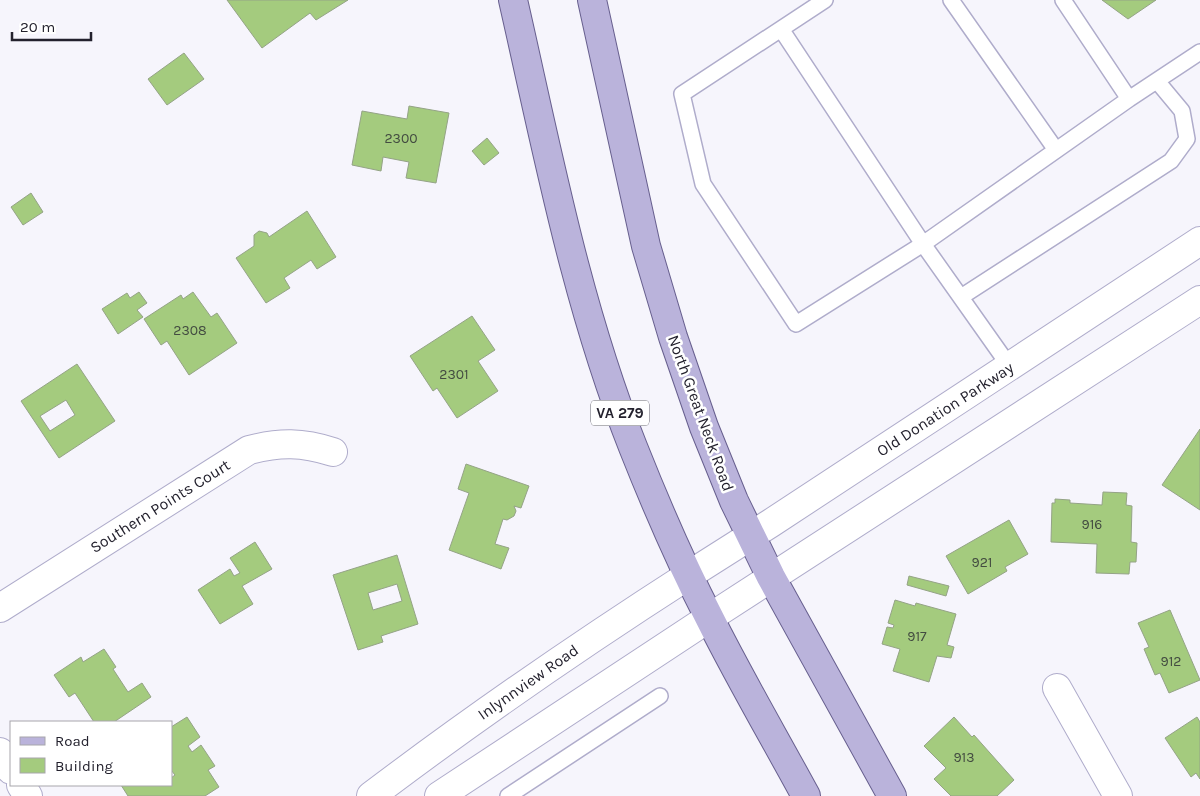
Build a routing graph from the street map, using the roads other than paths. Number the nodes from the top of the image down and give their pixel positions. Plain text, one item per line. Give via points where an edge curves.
1 (513, 0) edge
2 (592, 0) edge
3 (825, 0) edge
4 (951, 0) edge
5 (1063, 0) edge
6 (781, 29) junction
7 (1200, 52) edge
8 (1157, 81) junction
9 (1129, 99) junction
10 (1056, 150) junction
11 (1200, 241) edge
12 (923, 244) junction
13 (961, 297) junction
14 (1200, 300) edge
15 (1010, 367) junction
16 (333, 452) dead end
17 (750, 536) junction
18 (689, 575) junction
19 (771, 577) junction
20 (0, 608) edge
21 (709, 618) junction
22 (1057, 688) dead end
23 (660, 696) dead end
24 (0, 752) edge
25 (10, 768) edge
26 (371, 796) edge
27 (439, 796) edge
28 (508, 796) edge
29 (806, 796) edge
30 (892, 796) edge
31 (1118, 796) edge

1 - 18 main road, VA 279 via 567,236 603,363 632,446
2 - 17 main road, North Great Neck Road via 634,199 658,292 704,427
3 - 6 lane
4 - 10 lane
5 - 9 lane
6 - 12 lane
6 - 12 lane via 682,94 703,184 796,324
7 - 8 lane
8 - 9 lane
8 - 13 lane via 1182,111 1187,139 1171,162
9 - 10 lane
10 - 12 lane
11 - 15 street, Old Donation Parkway
12 - 13 lane
13 - 15 lane
14 - 19 street
15 - 17 street, Old Donation Parkway
16 - 20 street, Southern Points Court via 291,443 249,450
17 - 18 street, Old Donation Parkway
17 - 19 main road, North Great Neck Road
18 - 21 main road, VA 279
18 - 26 street, Inlynnview Road via 566,655
19 - 21 street
19 - 30 main road, North Great Neck Road
21 - 27 street
21 - 29 main road, VA 279
22 - 31 street
23 - 28 lane
24 - 25 street

